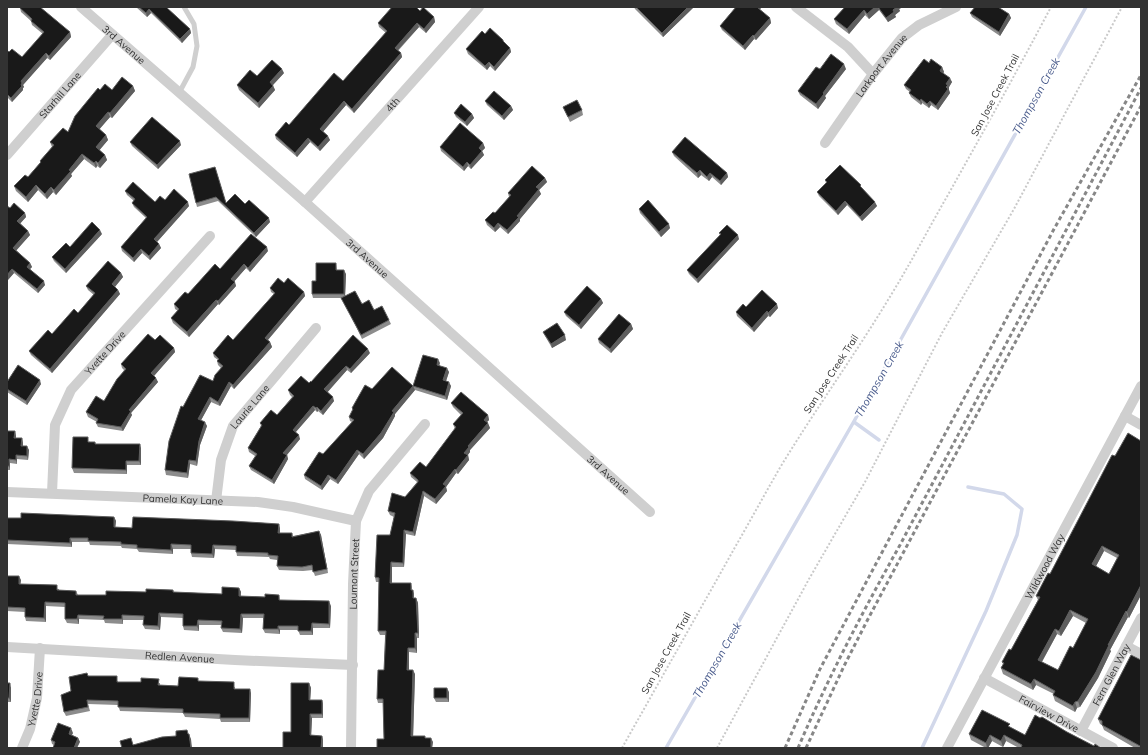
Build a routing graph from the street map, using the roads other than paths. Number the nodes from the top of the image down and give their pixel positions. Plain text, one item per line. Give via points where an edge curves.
1 (81, 7) edge
2 (184, 7) edge
3 (479, 7) edge
4 (796, 7) edge
5 (956, 7) edge
6 (112, 35) junction
7 (873, 74) junction
8 (179, 93) junction
9 (824, 143) dead end
10 (7, 155) edge
11 (305, 202) junction
12 (210, 236) dead end
13 (316, 328) dead end
14 (1141, 386) edge
15 (1125, 416) junction
16 (425, 424) dead end
17 (1141, 425) edge
18 (7, 492) edge
19 (52, 493) junction
20 (216, 501) junction
21 (650, 512) dead end
22 (356, 521) junction
23 (1141, 618) edge
24 (7, 646) edge
25 (1126, 646) junction
26 (40, 648) junction
27 (1141, 654) edge
28 (353, 665) junction
29 (984, 678) junction
30 (1081, 731) junction
31 (22, 748) edge
32 (351, 748) edge
33 (947, 748) edge
34 (1113, 748) edge

1 - 6 street, 3rd Avenue
2 - 8 lane via 194,24 197,46 193,67
3 - 11 street, 4th
4 - 7 street via 848,47
5 - 7 street, Larkport Avenue via 919,25 902,38
6 - 8 street, 3rd Avenue
6 - 10 street, Starhill Lane
7 - 9 street, Larkport Avenue
8 - 11 street, 3rd Avenue
11 - 21 street, 3rd Avenue
12 - 19 street, Yvette Drive via 71,390 55,425
13 - 20 street, Laurie Lane via 233,426 221,460
14 - 15 street, Wildwood Way
15 - 17 street
15 - 29 street, Wildwood Way
16 - 22 street, Loumont Street via 369,491
18 - 19 street, Pamela Kay Lane
19 - 20 street, Pamela Kay Lane
20 - 22 street, Pamela Kay Lane via 258,502
22 - 28 street, Loumont Street
23 - 25 street, Fern Glen Way
24 - 26 street, Redlen Avenue
25 - 27 street
25 - 30 street, Fern Glen Way
26 - 28 street, Redlen Avenue
26 - 31 street, Yvette Drive via 37,698 30,729
28 - 32 street, Loumont Street
29 - 30 street, Fairview Drive
29 - 33 street, Wildwood Way
30 - 34 street, Fairview Drive

